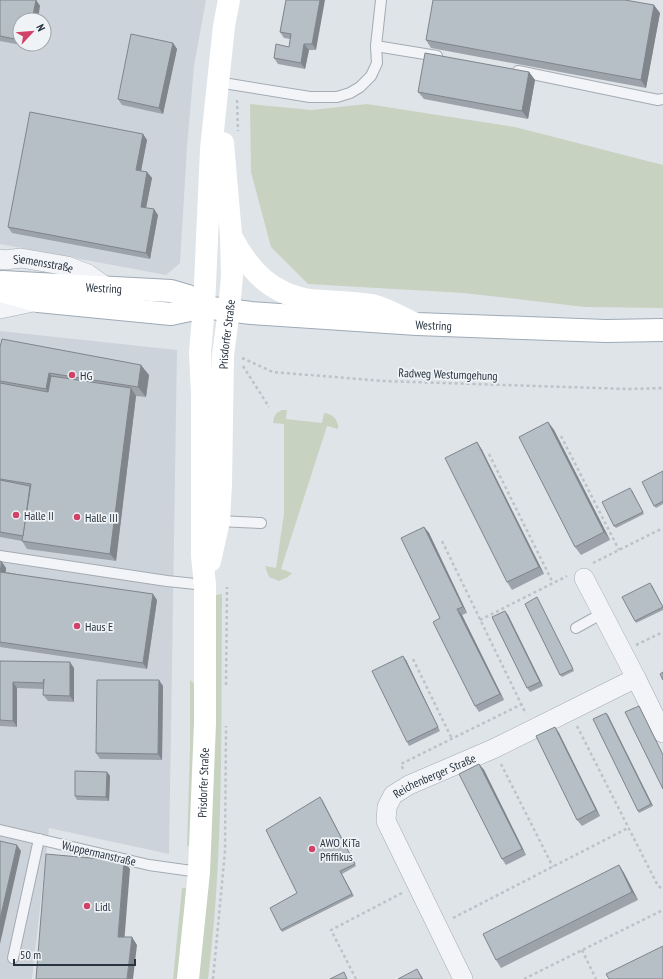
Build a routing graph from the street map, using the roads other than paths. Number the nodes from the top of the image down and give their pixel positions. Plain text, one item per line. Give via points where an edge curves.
1 (229, 0) edge
2 (381, 0) edge
3 (376, 46) junction
4 (447, 58) edge
5 (506, 69) edge
6 (217, 82) junction
7 (663, 100) edge
8 (231, 235) junction
9 (3, 259) edge
10 (0, 282) edge
11 (106, 288) junction
12 (0, 291) edge
13 (38, 301) junction
14 (204, 307) junction
15 (0, 309) edge
16 (229, 310) junction
17 (417, 324) junction
18 (663, 330) edge
19 (210, 520) junction
20 (261, 523) dead end
21 (0, 556) edge
22 (584, 578) dead end
23 (205, 586) junction
24 (603, 614) junction
25 (576, 628) dead end
26 (636, 678) junction
27 (663, 733) edge
28 (0, 830) edge
29 (39, 839) junction
30 (199, 872) junction
31 (13, 958) dead end
32 (188, 979) edge
33 (463, 979) edge

1 - 6 main road, Prisdorfer Straße
2 - 3 lane
3 - 4 lane
3 - 6 lane via 377,63 371,76 360,87 337,97 310,97
5 - 7 lane
6 - 8 main road, Prisdorfer Straße
6 - 14 main road, Prisdorfer Straße via 211,149
8 - 16 main road, Prisdorfer Straße via 232,276
8 - 17 main road via 249,265 266,282 286,294 309,300 372,305
9 - 11 street, Siemensstraße via 21,258 67,266 88,274
10 - 11 main road, Westring
11 - 14 main road, Westring via 171,291 188,296
12 - 13 main road, Westring
13 - 14 main road, Westring via 171,314
13 - 15 street
14 - 16 main road, Westring
14 - 19 main road, Prisdorfer Straße via 200,352
16 - 17 main road, Westring
16 - 19 main road, Prisdorfer Straße via 223,355 221,484
17 - 18 main road, Westring via 606,331
19 - 20 lane
19 - 23 main road, Prisdorfer Straße via 202,556
21 - 23 lane
22 - 24 street
23 - 30 main road, Prisdorfer Straße
24 - 25 lane
24 - 26 street
26 - 27 street
26 - 33 street, Reichenberger Straße via 493,749 409,784 393,795 387,807 386,821
28 - 29 lane, Wuppermanstraße
29 - 30 lane, Wuppermanstraße via 149,865
29 - 31 lane
30 - 32 main road, Prisdorfer Straße

